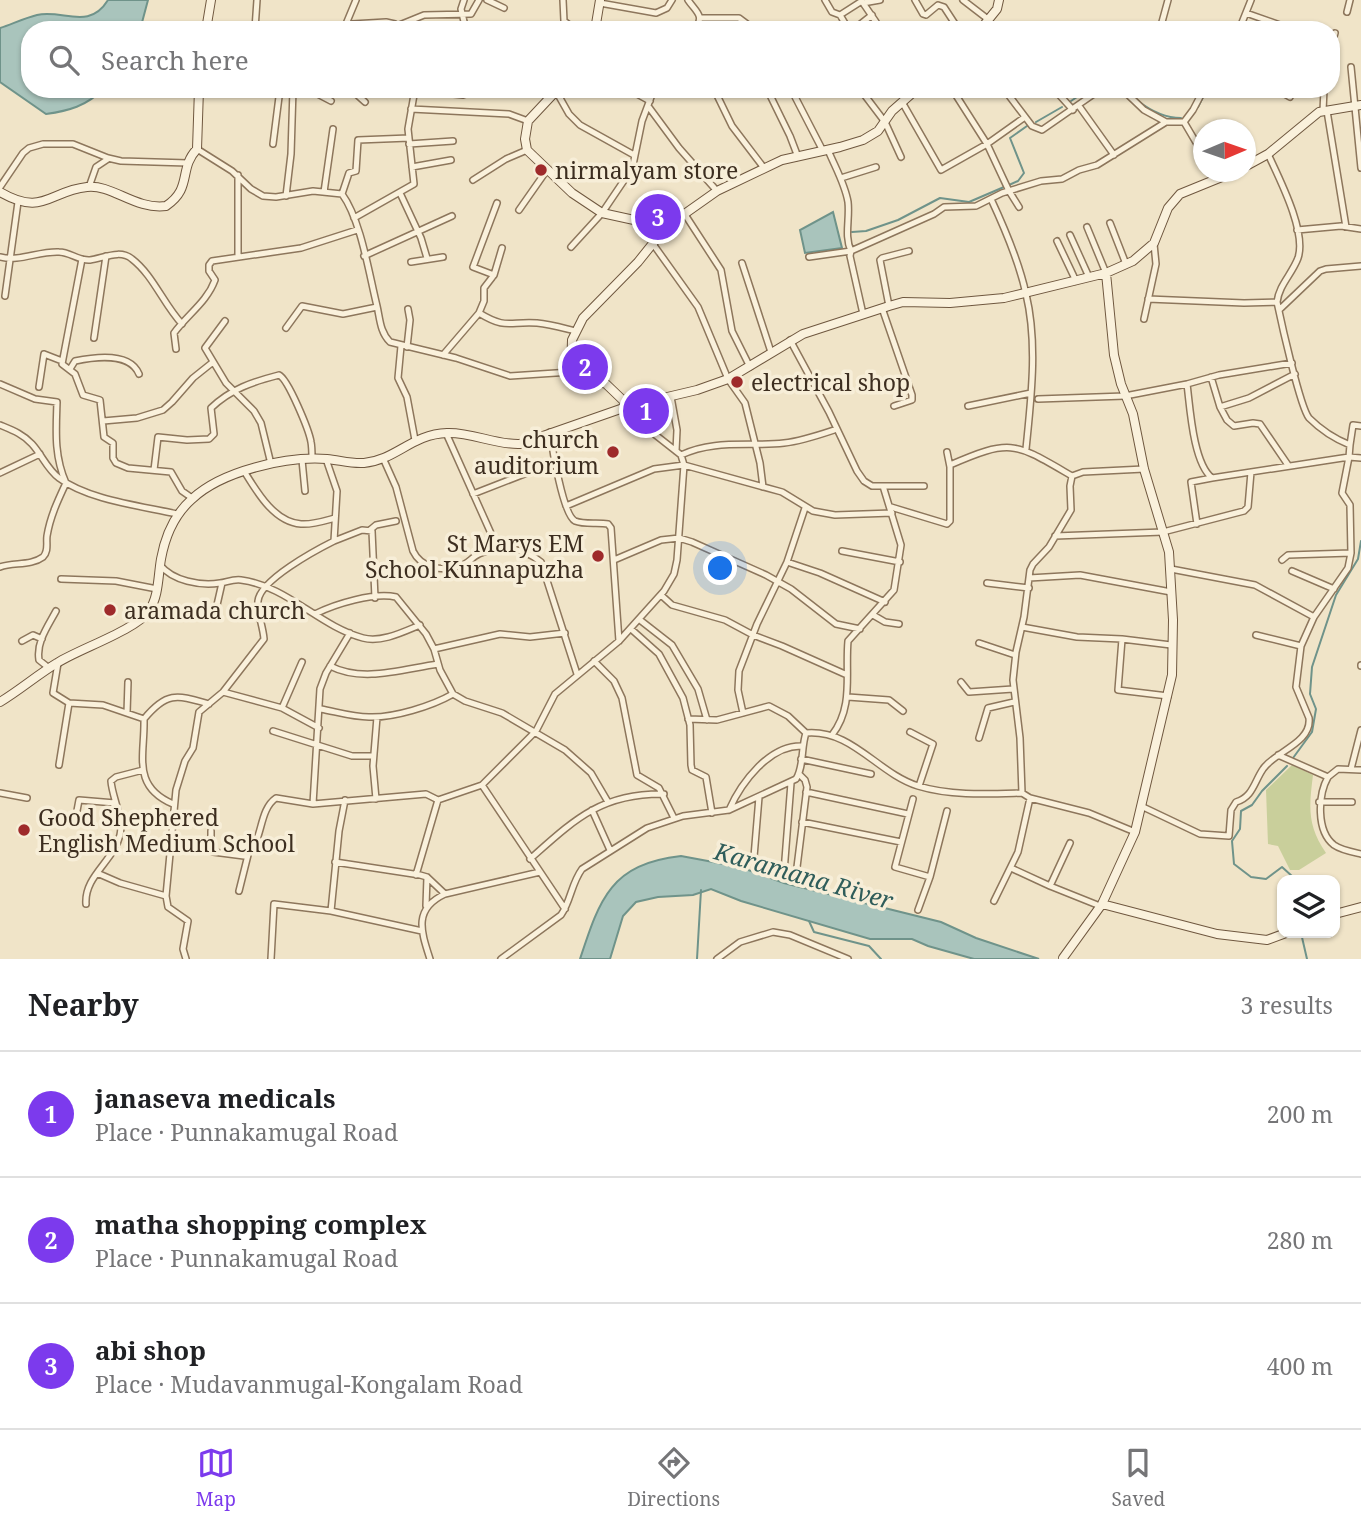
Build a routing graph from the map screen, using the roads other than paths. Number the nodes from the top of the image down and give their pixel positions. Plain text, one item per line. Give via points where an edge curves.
1 (211, 0) edge
2 (257, 0) edge
3 (356, 0) edge
4 (464, 0) edge
5 (479, 0) edge
6 (487, 0) edge
7 (563, 0) edge
8 (638, 0) edge
9 (672, 0) edge
10 (688, 0) edge
11 (825, 0) edge
12 (880, 0) edge
13 (915, 0) edge
14 (964, 0) edge
15 (999, 0) edge
16 (1168, 0) edge
17 (1251, 0) edge
18 (1350, 0) edge
19 (862, 1) edge
20 (600, 2) edge
21 (504, 8) dead end
22 (636, 9) junction
23 (1347, 12) dead end
24 (1246, 13) junction
25 (462, 14) junction
26 (840, 15) junction
27 (872, 15) junction
28 (701, 18) junction
29 (989, 20) joint
30 (208, 21) edge
31 (254, 21) edge
32 (347, 21) edge
33 (405, 21) edge
34 (464, 21) edge
35 (564, 21) edge
36 (597, 21) edge
37 (700, 21) edge
38 (743, 21) edge
39 (844, 21) edge
40 (864, 21) edge
41 (875, 21) edge
42 (953, 21) edge
43 (1162, 21) edge
44 (1243, 21) edge
45 (1269, 21) edge
46 (1351, 67) dead end
47 (199, 98) edge
48 (279, 98) edge
49 (293, 98) edge
50 (324, 98) edge
51 (361, 98) edge
52 (413, 98) edge
53 (550, 98) edge
54 (561, 98) edge
55 (641, 98) edge
56 (651, 98) edge
57 (718, 98) edge
58 (771, 98) edge
59 (796, 98) edge
60 (867, 98) edge
61 (907, 98) edge
62 (958, 98) edge
63 (1011, 98) edge
64 (1062, 98) edge
65 (1089, 98) edge
66 (1131, 98) edge
67 (1199, 98) edge
68 (1324, 98) edge
69 (331, 102) dead end
70 (365, 102) dead end
71 (902, 102) junction
72 (649, 104) junction
73 (1079, 106) junction
74 (1358, 106) edge
75 (411, 109) junction
76 (1073, 110) junction
77 (1325, 111) junction
78 (1025, 117) junction
79 (528, 121) junction
80 (885, 122) junction
81 (1166, 122) junction
82 (1184, 122) junction
83 (333, 129) dead end
84 (1193, 138) edge
85 (409, 141) junction
86 (453, 141) dead end
87 (274, 144) dead end
88 (987, 144) junction
89 (197, 149) junction
90 (527, 150) junction
91 (825, 151) junction
92 (1268, 154) junction
93 (634, 155) junction
94 (1114, 155) junction
95 (798, 157) junction
96 (901, 157) dead end
97 (108, 158) junction
98 (451, 160) dead end
99 (1256, 160) edge
100 (188, 163) junction
101 (412, 167) junction
102 (876, 167) dead end
103 (764, 168) junction
104 (1361, 168) edge
105 (547, 170) junction
106 (238, 175) junction
107 (841, 178) junction
108 (473, 180) dead end
109 (1201, 182) edge
110 (89, 187) junction
111 (0, 189) edge
112 (324, 191) junction
113 (717, 191) junction
114 (1009, 191) junction
115 (400, 193) junction
116 (342, 194) junction
117 (286, 196) junction
118 (991, 199) junction
119 (18, 202) junction
120 (497, 203) dead end
121 (1019, 207) dead end
122 (519, 209) dead end
123 (602, 213) junction
124 (684, 213) junction
125 (452, 216) dead end
126 (354, 218) junction
127 (1111, 223) dead end
128 (666, 227) junction
129 (1087, 227) dead end
130 (1346, 227) junction
131 (1361, 229) edge
132 (357, 230) junction
133 (1297, 230) junction
134 (419, 233) junction
135 (1070, 235) dead end
136 (1057, 241) dead end
137 (1154, 243) junction
138 (653, 244) junction
139 (571, 247) dead end
140 (502, 248) dead end
141 (851, 251) junction
142 (909, 251) dead end
143 (106, 256) junction
144 (364, 256) junction
145 (0, 257) edge
146 (238, 257) junction
147 (443, 257) dead end
148 (809, 257) dead end
149 (427, 258) junction
150 (9, 259) junction
151 (82, 259) junction
152 (411, 262) dead end
153 (742, 263) dead end
154 (1126, 264) junction
155 (1361, 266) edge
156 (1106, 273) junction
157 (494, 275) junction
158 (1089, 278) junction
159 (1076, 281) junction
160 (1027, 295) junction
161 (5, 296) dead end
162 (1148, 299) junction
163 (1277, 302) junction
164 (377, 307) junction
165 (886, 307) junction
166 (408, 309) dead end
167 (1279, 310) junction
168 (479, 313) junction
169 (863, 314) junction
170 (1144, 320) dead end
171 (225, 321) dead end
172 (182, 324) junction
173 (286, 328) dead end
174 (575, 331) junction
175 (94, 338) dead end
176 (790, 340) junction
177 (404, 346) junction
178 (176, 349) dead end
179 (771, 352) junction
180 (443, 355) junction
181 (62, 361) junction
182 (213, 362) junction
183 (1292, 363) junction
184 (750, 367) junction
185 (70, 369) junction
186 (570, 372) junction
187 (139, 374) dead end
188 (1295, 374) junction
189 (1211, 377) junction
190 (728, 379) junction
191 (0, 384) edge
192 (1187, 384) junction
193 (39, 387) dead end
194 (233, 389) junction
195 (1031, 393) junction
196 (1125, 396) junction
197 (671, 397) junction
198 (1038, 399) dead end
199 (629, 406) junction
200 (894, 406) dead end
201 (968, 407) dead end
202 (1220, 407) junction
203 (103, 421) junction
204 (0, 425) edge
205 (1361, 426) edge
206 (837, 429) junction
207 (550, 432) junction
208 (446, 433) junction
209 (415, 440) junction
210 (756, 444) junction
211 (1350, 445) junction
212 (1026, 449) junction
213 (947, 452) dead end
214 (678, 453) junction
215 (40, 454) junction
216 (1349, 457) junction
217 (383, 458) junction
218 (1361, 458) edge
219 (312, 459) junction
220 (326, 459) junction
221 (302, 460) junction
222 (555, 462) junction
223 (271, 464) junction
224 (684, 465) junction
225 (950, 465) junction
226 (1288, 465) junction
227 (1144, 469) junction
228 (154, 470) junction
229 (244, 471) junction
230 (1251, 472) junction
231 (0, 473) edge
232 (1072, 476) junction
233 (1212, 478) junction
234 (66, 483) junction
235 (883, 486) junction
236 (924, 486) dead end
237 (763, 487) junction
238 (305, 491) dead end
239 (473, 494) junction
240 (192, 498) junction
241 (566, 506) junction
242 (805, 508) junction
243 (891, 510) junction
244 (177, 514) junction
245 (335, 518) junction
246 (396, 521) dead end
247 (1197, 524) junction
248 (370, 530) junction
249 (1163, 532) junction
250 (1055, 536) junction
251 (679, 538) junction
252 (334, 541) junction
253 (498, 549) junction
254 (842, 551) dead end
255 (1351, 553) junction
256 (614, 560) junction
257 (1282, 560) dead end
258 (787, 562) junction
259 (900, 562) junction
260 (160, 565) junction
261 (0, 567) edge
262 (1171, 569) junction
263 (1292, 571) dead end
264 (1029, 578) junction
265 (61, 579) dead end
266 (778, 582) junction
267 (222, 583) junction
268 (987, 583) dead end
269 (267, 587) junction
270 (1029, 588) junction
271 (157, 589) junction
272 (1334, 589) junction
273 (1172, 593) junction
274 (661, 595) junction
275 (375, 598) junction
276 (885, 602) junction
277 (56, 611) dead end
278 (315, 614) junction
279 (873, 615) junction
280 (1314, 617) junction
281 (214, 618) dead end
282 (640, 620) junction
283 (899, 624) dead end
284 (420, 625) junction
285 (1022, 626) junction
286 (631, 629) junction
287 (860, 629) junction
288 (350, 633) junction
289 (565, 633) junction
290 (752, 635) junction
291 (1256, 635) dead end
292 (42, 639) junction
293 (1122, 639) junction
294 (619, 640) junction
295 (22, 641) dead end
296 (979, 643) dead end
297 (1171, 645) junction
298 (1301, 646) junction
299 (434, 649) junction
300 (1015, 655) junction
301 (594, 661) junction
302 (302, 662) dead end
303 (58, 663) junction
304 (438, 664) junction
305 (330, 666) junction
306 (49, 668) junction
307 (577, 674) junction
308 (847, 675) junction
309 (128, 682) dead end
310 (961, 682) dead end
311 (1013, 689) junction
312 (222, 692) junction
313 (453, 694) junction
314 (1168, 696) junction
315 (848, 697) junction
316 (0, 702) edge
317 (1014, 702) junction
318 (69, 703) junction
319 (209, 704) junction
320 (282, 708) junction
321 (321, 709) junction
322 (903, 711) dead end
323 (127, 713) junction
324 (743, 713) junction
325 (377, 717) junction
326 (144, 719) junction
327 (688, 719) junction
328 (707, 720) junction
329 (319, 728) junction
330 (1361, 730) edge
331 (273, 731) dead end
332 (536, 731) junction
333 (909, 732) dead end
334 (806, 733) junction
335 (832, 735) junction
336 (979, 738) dead end
337 (318, 746) junction
338 (802, 746) junction
339 (1278, 755) junction
340 (373, 756) junction
341 (1353, 757) junction
342 (801, 759) junction
343 (60, 765) dead end
344 (1338, 769) junction
345 (1351, 769) junction
346 (1361, 770) edge
347 (143, 771) junction
348 (800, 774) junction
349 (871, 774) dead end
350 (1328, 776) junction
351 (791, 783) junction
352 (482, 785) junction
353 (919, 786) junction
354 (806, 792) junction
355 (0, 793) edge
356 (1021, 793) junction
357 (664, 794) junction
358 (759, 797) junction
359 (27, 798) dead end
360 (1030, 798) junction
361 (376, 799) junction
362 (345, 800) junction
363 (438, 800) junction
364 (913, 800) dead end
365 (608, 802) junction
366 (1319, 802) junction
367 (1352, 802) dead end
368 (115, 803) junction
369 (173, 804) junction
370 (313, 804) junction
371 (1140, 806) junction
372 (592, 810) junction
373 (729, 810) junction
374 (947, 811) dead end
375 (712, 813) junction
376 (908, 814) junction
377 (76, 816) dead end
378 (674, 818) junction
379 (802, 822) junction
380 (211, 831) dead end
381 (1135, 832) junction
382 (901, 842) junction
383 (1070, 843) dead end
384 (610, 850) junction
385 (1361, 854) edge
386 (248, 855) junction
387 (754, 857) dead end
388 (530, 859) junction
389 (335, 862) junction
390 (1011, 868) junction
391 (540, 872) junction
392 (784, 872) dead end
393 (97, 873) junction
394 (416, 874) junction
395 (796, 876) dead end
396 (427, 877) junction
397 (930, 877) junction
398 (1050, 886) junction
399 (239, 891) dead end
400 (445, 894) junction
401 (166, 896) junction
402 (994, 901) dead end
403 (86, 904) dead end
404 (1101, 905) junction
405 (426, 906) junction
406 (1361, 907) edge
407 (565, 909) junction
408 (331, 911) junction
409 (918, 911) dead end
410 (1340, 913) edge
411 (422, 931) junction
412 (1277, 936) edge
413 (184, 957) edge
414 (1063, 958) edge
415 (271, 959) edge
416 (430, 959) edge
417 (501, 959) edge
418 (717, 959) edge
419 (848, 959) edge

1 - 30 street
2 - 31 street
3 - 32 street
4 - 25 street
5 - 25 street via 474,12
6 - 21 street
7 - 35 street
8 - 22 street
9 - 22 street via 661,12
10 - 28 street
11 - 26 street via 832,12
12 - 19 street
13 - 42 street via 926,15 938,5 944,6
14 - 29 street
15 - 29 street
16 - 43 street
17 - 24 street
18 - 23 street
19 - 26 street
19 - 27 street
20 - 22 street
20 - 36 street
24 - 44 street
24 - 45 street
25 - 33 street via 424,15
25 - 34 street
26 - 39 street
27 - 40 street
27 - 41 street
28 - 37 street
28 - 38 street
46 - 74 street
47 - 89 street
48 - 87 street
49 - 117 street
50 - 69 street
51 - 70 street
52 - 75 street
53 - 79 street
54 - 93 street via 580,125
55 - 72 street
56 - 72 street
57 - 103 street
58 - 95 street
59 - 91 street
60 - 80 street
61 - 71 street
62 - 88 street
63 - 78 street
64 - 76 street
65 - 73 street
66 - 81 street
67 - 82 street
68 - 77 street
71 - 80 street
71 - 88 street via 941,170
72 - 93 street
72 - 113 street
73 - 76 street
73 - 94 street
74 - 77 street
74 - 104 street
75 - 79 street via 509,114
75 - 85 street
76 - 78 street via 1042,130 1032,127
77 - 92 street via 1307,120
77 - 130 street
78 - 88 street
79 - 90 street
80 - 91 street via 863,140
80 - 96 street
81 - 82 street
81 - 94 street
82 - 84 street
83 - 112 street
85 - 86 street
85 - 101 street
85 - 116 street via 358,140 356,171 349,173
88 - 114 street
89 - 100 street
89 - 106 street
90 - 105 street
90 - 108 street
91 - 95 street
91 - 107 street
92 - 99 street
92 - 133 street
93 - 123 street via 627,176
94 - 114 street via 1062,179
95 - 103 street
97 - 100 street
97 - 110 street via 96,167
97 - 111 street via 73,144 29,148
98 - 101 street
100 - 110 street via 182,190 166,206 142,204
101 - 115 street via 414,184
102 - 107 street
103 - 113 street
105 - 122 street
105 - 123 street
106 - 117 street via 262,195
106 - 146 street
107 - 141 street via 848,202
109 - 137 street via 1180,194 1168,208
110 - 119 street via 39,202
111 - 119 street
112 - 116 street
112 - 117 street
113 - 124 street
114 - 118 street
114 - 121 street
115 - 126 street
115 - 134 street
116 - 126 street
118 - 141 street via 976,206 944,207
118 - 160 street
119 - 150 street
120 - 157 street via 473,267
123 - 128 street
123 - 139 street
124 - 128 street
124 - 184 street via 721,270 732,331
125 - 134 street
126 - 132 street
127 - 154 street
128 - 138 street
129 - 156 street
130 - 131 street
130 - 133 street
132 - 144 street
132 - 146 street via 301,248
133 - 163 street via 1299,256
134 - 144 street
134 - 149 street
135 - 158 street
136 - 159 street
137 - 154 street
137 - 162 street via 1156,264
138 - 174 street
138 - 190 street via 698,307
140 - 157 street
141 - 148 street
141 - 169 street
142 - 165 street via 880,260
143 - 151 street
143 - 172 street via 133,259
143 - 175 street
144 - 164 street
145 - 150 street
146 - 172 street via 212,261 212,288
147 - 149 street
149 - 152 street
150 - 151 street via 62,252
150 - 161 street
151 - 181 street
153 - 179 street
154 - 156 street
155 - 167 street via 1320,271
156 - 158 street
156 - 196 street via 1114,355
157 - 168 street via 484,288
158 - 159 street
159 - 160 street
160 - 165 street
160 - 195 street
162 - 163 street
162 - 170 street
163 - 167 street
164 - 173 street via 342,314 302,306
164 - 177 street via 384,337
165 - 169 street
165 - 200 street via 912,395 912,400
166 - 177 street
167 - 183 street
168 - 174 street via 496,323 533,323
168 - 180 street
169 - 176 street
171 - 182 street via 205,348
172 - 178 street via 174,333
174 - 186 street
176 - 179 street
176 - 206 street
177 - 180 street
177 - 209 street via 398,378 407,397
179 - 184 street
180 - 186 street via 510,376
181 - 185 street
181 - 193 street via 44,354
182 - 194 street
182 - 203 street via 163,410
183 - 188 street
183 - 189 street
184 - 190 street
185 - 187 street via 75,361 106,358 127,361
185 - 203 street via 83,395 100,400
186 - 199 street via 606,384
188 - 202 street
188 - 211 street via 1309,418
189 - 192 street
189 - 202 street
190 - 197 street
190 - 210 street via 746,403
191 - 234 street via 57,402 55,443
192 - 196 street
192 - 233 street via 1197,449
194 - 219 street via 284,376 309,433
194 - 223 street via 261,423
194 - 228 street via 211,408 213,437 158,437
195 - 201 street
195 - 212 street
196 - 198 street
196 - 227 street
197 - 199 street
197 - 214 street
199 - 207 street
199 - 214 street via 639,422
202 - 226 street via 1231,425 1260,424
203 - 228 street via 104,437 113,443 116,463
204 - 215 street via 25,437
205 - 211 street via 1353,425
206 - 210 street via 801,440
206 - 235 street via 864,481
207 - 208 street via 520,444 503,445
207 - 222 street
208 - 209 street via 430,433
208 - 239 street
209 - 217 street
210 - 214 street via 709,445
210 - 237 street
211 - 216 street
212 - 225 street via 988,448
212 - 232 street
213 - 225 street
214 - 224 street
215 - 231 street
215 - 234 street
216 - 218 street
216 - 226 street
216 - 255 street via 1342,493 1350,505
217 - 220 street via 363,463
217 - 253 street via 417,559 435,568 452,568
219 - 220 street
219 - 221 street
220 - 245 street via 337,491
221 - 223 street
221 - 238 street
222 - 239 street
222 - 241 street
223 - 229 street
224 - 237 street
224 - 241 street via 642,473
224 - 251 street
225 - 243 street via 947,524
226 - 230 street
227 - 232 street
227 - 249 street
228 - 240 street via 171,472
229 - 240 street via 214,482
229 - 245 street via 270,507 288,520 310,524
230 - 233 street
230 - 247 street via 1244,511
232 - 250 street via 1071,510
233 - 247 street via 1191,482
234 - 244 street via 106,498
234 - 261 street via 43,557
235 - 236 street
235 - 243 street
237 - 242 street via 782,492
239 - 253 street
240 - 244 street
241 - 256 street via 575,521 611,528
242 - 243 street via 835,515
242 - 258 street
243 - 259 street via 901,545
244 - 260 street
245 - 252 street
246 - 248 street
247 - 249 street
248 - 252 street
248 - 275 street
249 - 250 street
249 - 262 street
250 - 264 street via 1033,564
251 - 256 street via 661,540
251 - 266 street
251 - 274 street via 674,574
252 - 269 street
253 - 289 street via 530,553 541,562
254 - 259 street
255 - 257 street via 1287,555
255 - 272 street via 1348,568
256 - 294 street
258 - 266 street
258 - 276 street
259 - 276 street via 894,590
260 - 267 street via 187,581
260 - 271 street
262 - 273 street
262 - 280 street via 1255,585
263 - 272 street
264 - 270 street
264 - 273 street via 1080,575
265 - 271 street via 116,581
266 - 287 street via 836,624
266 - 290 street
267 - 269 street via 239,579
267 - 281 street
268 - 270 street
269 - 278 street
269 - 312 street via 258,598 264,639
270 - 285 street
271 - 303 street via 149,610 138,621
272 - 280 street
273 - 297 street
274 - 282 street
274 - 290 street via 672,605 716,616
275 - 278 street via 349,601
275 - 284 street via 396,597
276 - 279 street
277 - 292 street
278 - 288 street
279 - 283 street
279 - 287 street
280 - 298 street
282 - 286 street
282 - 328 street via 672,645 698,689
284 - 288 street via 387,638 366,639
284 - 299 street
285 - 293 street via 1077,637
285 - 300 street
286 - 294 street
286 - 327 street via 659,654 683,698
287 - 308 street via 848,641
288 - 305 street
289 - 299 street via 500,634
289 - 307 street
290 - 308 street
290 - 324 street via 738,681
291 - 298 street
292 - 295 street via 33,635
292 - 306 street via 39,660
293 - 297 street
293 - 314 street via 1118,690
294 - 301 street
296 - 300 street
297 - 314 street
298 - 339 street via 1296,693 1310,724 1300,739
299 - 304 street
300 - 311 street
301 - 307 street
301 - 357 street via 614,681 622,698 634,771
302 - 320 street
303 - 306 street
303 - 318 street via 54,693
304 - 305 street via 370,674 342,672
304 - 313 street
305 - 321 street via 320,689
306 - 316 street
307 - 332 street via 555,694
308 - 315 street
309 - 323 street
310 - 311 street via 969,692
311 - 317 street
312 - 319 street
312 - 320 street
313 - 325 street via 429,706
313 - 332 street
314 - 371 street
315 - 322 street via 889,700
315 - 335 street via 842,721
317 - 336 street via 988,708
317 - 356 street
318 - 323 street via 103,705
318 - 343 street
319 - 326 street via 175,696 157,703
319 - 369 street via 199,712 193,748
320 - 329 street
321 - 325 street
321 - 329 street
323 - 326 street
324 - 328 street
324 - 334 street via 774,707
325 - 340 street
326 - 347 street
327 - 328 street
327 - 375 street via 692,770 706,777
329 - 337 street
330 - 341 street
331 - 337 street
332 - 352 street
332 - 365 street via 582,764
333 - 353 street via 933,744
334 - 335 street
334 - 338 street
335 - 353 street
337 - 340 street via 352,756
337 - 370 street
338 - 342 street
338 - 373 street via 788,747 757,769
339 - 350 street
339 - 371 street via 1262,770 1248,797 1231,810 1229,836 1200,834
340 - 361 street
341 - 344 street
341 - 345 street
342 - 348 street
342 - 349 street
344 - 345 street
344 - 350 street
345 - 346 street
347 - 368 street via 111,780
347 - 369 street via 153,792
348 - 351 street
348 - 354 street
350 - 366 street
351 - 358 street
351 - 392 street
352 - 363 street
352 - 388 street
353 - 356 street via 961,793
354 - 376 street
354 - 379 street
355 - 359 street
356 - 360 street
357 - 365 street
357 - 378 street
358 - 373 street
358 - 387 street
360 - 381 street via 1089,813
360 - 390 street
361 - 362 street
361 - 363 street via 426,793
362 - 370 street
362 - 389 street
363 - 394 street
364 - 376 street
365 - 372 street
366 - 367 street
366 - 385 street via 1326,837 1337,847
368 - 377 street via 79,800
368 - 393 street via 120,834
369 - 401 street
370 - 386 street via 273,799
371 - 381 street
372 - 384 street
372 - 388 street
373 - 375 street
374 - 397 street
375 - 378 street
376 - 382 street
378 - 384 street
379 - 382 street
379 - 395 street
380 - 386 street via 213,852
381 - 404 street
382 - 397 street via 895,867
383 - 398 street
384 - 407 street via 576,877
386 - 399 street
388 - 391 street
389 - 394 street
389 - 408 street
390 - 398 street
390 - 402 street
391 - 400 street
391 - 407 street
393 - 401 street
393 - 403 street
394 - 396 street
396 - 400 street
396 - 405 street
397 - 409 street
398 - 404 street
400 - 405 street
401 - 413 street via 168,907 188,921
404 - 412 street via 1217,934 1267,940
404 - 414 street
405 - 411 street
406 - 410 street
407 - 417 street
408 - 411 street
408 - 415 street via 274,904
411 - 416 street
418 - 419 street via 740,942 773,932

